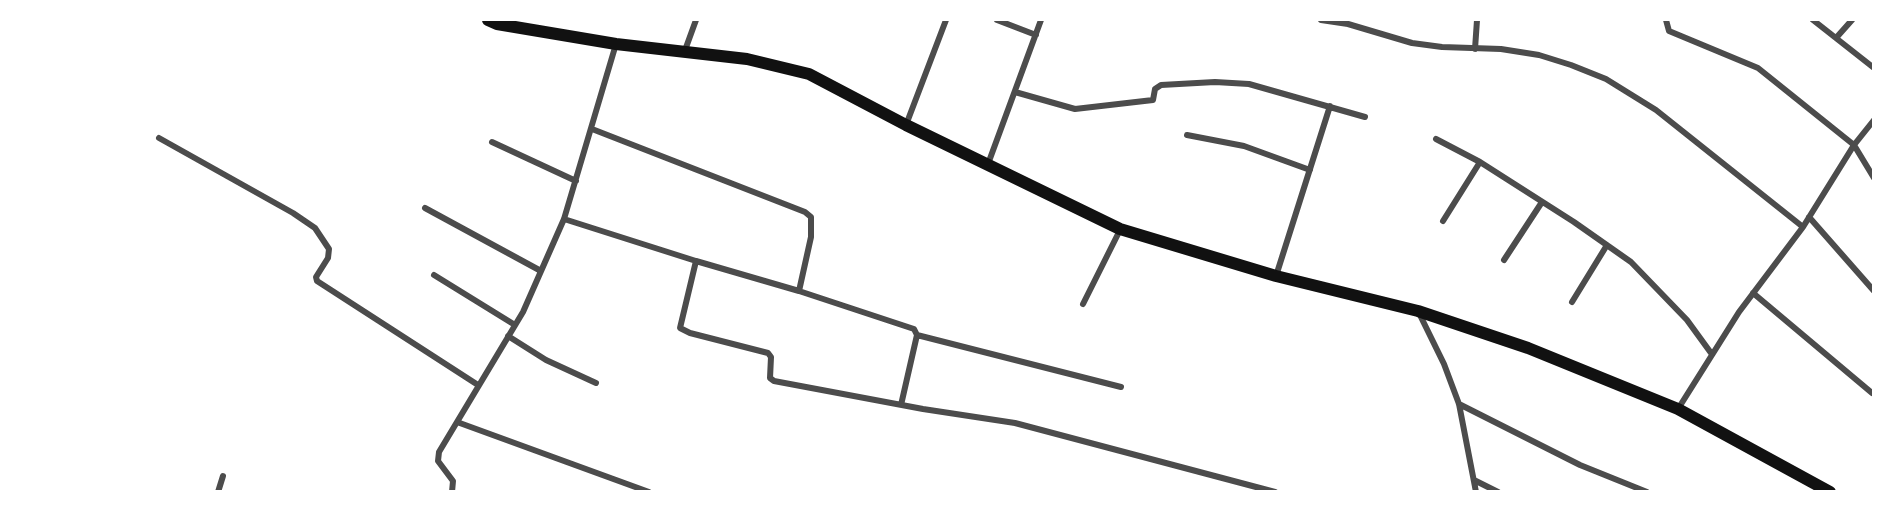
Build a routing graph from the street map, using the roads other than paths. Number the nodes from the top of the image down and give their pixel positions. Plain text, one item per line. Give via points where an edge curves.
1 (488, 20) edge
2 (696, 20) edge
3 (946, 20) edge
4 (997, 20) edge
5 (1041, 20) edge
6 (1321, 20) edge
7 (1477, 20) edge
8 (1656, 20) edge
9 (1665, 20) edge
10 (1813, 20) edge
11 (1852, 20) edge
12 (1348, 22) edge
13 (1035, 35) junction
14 (1836, 38) junction
15 (616, 44) junction
16 (1474, 49) junction
17 (684, 53) junction
18 (1874, 68) edge
19 (1015, 92) junction
20 (1330, 106) junction
21 (1365, 117) dead end
22 (1874, 120) edge
23 (906, 125) junction
24 (592, 129) junction
25 (1187, 135) dead end
26 (159, 138) dead end
27 (1436, 139) dead end
28 (492, 142) dead end
29 (1854, 145) junction
30 (1480, 162) junction
31 (988, 164) junction
32 (1310, 170) junction
33 (1874, 178) edge
34 (576, 181) junction
35 (1542, 202) junction
36 (425, 208) dead end
37 (1809, 217) junction
38 (564, 219) junction
39 (1443, 221) dead end
40 (1803, 227) junction
41 (1120, 229) junction
42 (1607, 245) junction
43 (1504, 260) dead end
44 (696, 261) junction
45 (541, 271) junction
46 (434, 275) dead end
47 (1276, 276) junction
48 (800, 291) junction
49 (1874, 291) edge
50 (1753, 293) junction
51 (1572, 302) dead end
52 (1083, 304) dead end
53 (1418, 311) junction
54 (515, 325) junction
55 (917, 334) junction
56 (508, 336) junction
57 (1711, 353) junction
58 (596, 383) dead end
59 (478, 385) junction
60 (1121, 387) dead end
61 (1872, 393) dead end
62 (1459, 404) junction
63 (902, 405) junction
64 (1678, 409) junction
65 (457, 422) junction
66 (223, 476) dead end
67 (1474, 480) junction
68 (638, 490) edge
69 (218, 492) edge
70 (452, 492) edge
71 (649, 492) edge
72 (1275, 492) edge
73 (1476, 492) edge
74 (1498, 492) edge
75 (1647, 492) edge
76 (1830, 492) edge

1 - 15 main road
2 - 17 street
3 - 23 street
4 - 13 street
5 - 13 street
6 - 12 street
7 - 16 street
8 - 9 street
9 - 29 street via 1669,31 1682,38 1758,68
10 - 14 street
11 - 14 street
12 - 16 street via 1412,43
13 - 19 street
14 - 18 street
15 - 17 main road
15 - 24 street
16 - 40 street via 1539,55 1606,79 1656,110
17 - 23 main road via 747,59 809,74
19 - 20 street via 1075,109 1153,100 1155,89 1161,85 1215,82 1249,84
19 - 31 street
20 - 21 street
20 - 32 street
22 - 29 street
23 - 31 main road
24 - 34 street
24 - 48 street via 805,212 811,217 811,237
25 - 32 street via 1244,146
26 - 59 street via 315,228 329,249 317,281
27 - 30 street
28 - 34 street
29 - 33 street
29 - 37 street
30 - 35 street
30 - 39 street
31 - 41 main road
32 - 47 street
34 - 38 street
35 - 42 street
35 - 43 street
36 - 45 street
37 - 40 street
37 - 49 street
38 - 44 street
38 - 45 street
40 - 50 street
41 - 47 main road
41 - 52 street
42 - 51 street
42 - 57 street via 1631,262 1663,294
44 - 48 street
44 - 63 street via 680,327 683,330 768,354 770,378 774,381
45 - 54 street
46 - 54 street
47 - 53 main road
48 - 55 street via 914,329
50 - 57 street
50 - 61 street
53 - 62 street
53 - 64 main road via 1528,348
54 - 56 street
55 - 60 street
55 - 63 street
56 - 58 street via 546,360
56 - 59 street
57 - 64 street
59 - 65 street
62 - 67 street
62 - 75 street via 1580,465
63 - 72 street via 1015,423
64 - 76 main road
65 - 68 street
65 - 70 street via 438,456 453,482
66 - 69 street
67 - 73 street
67 - 74 street
68 - 71 street

